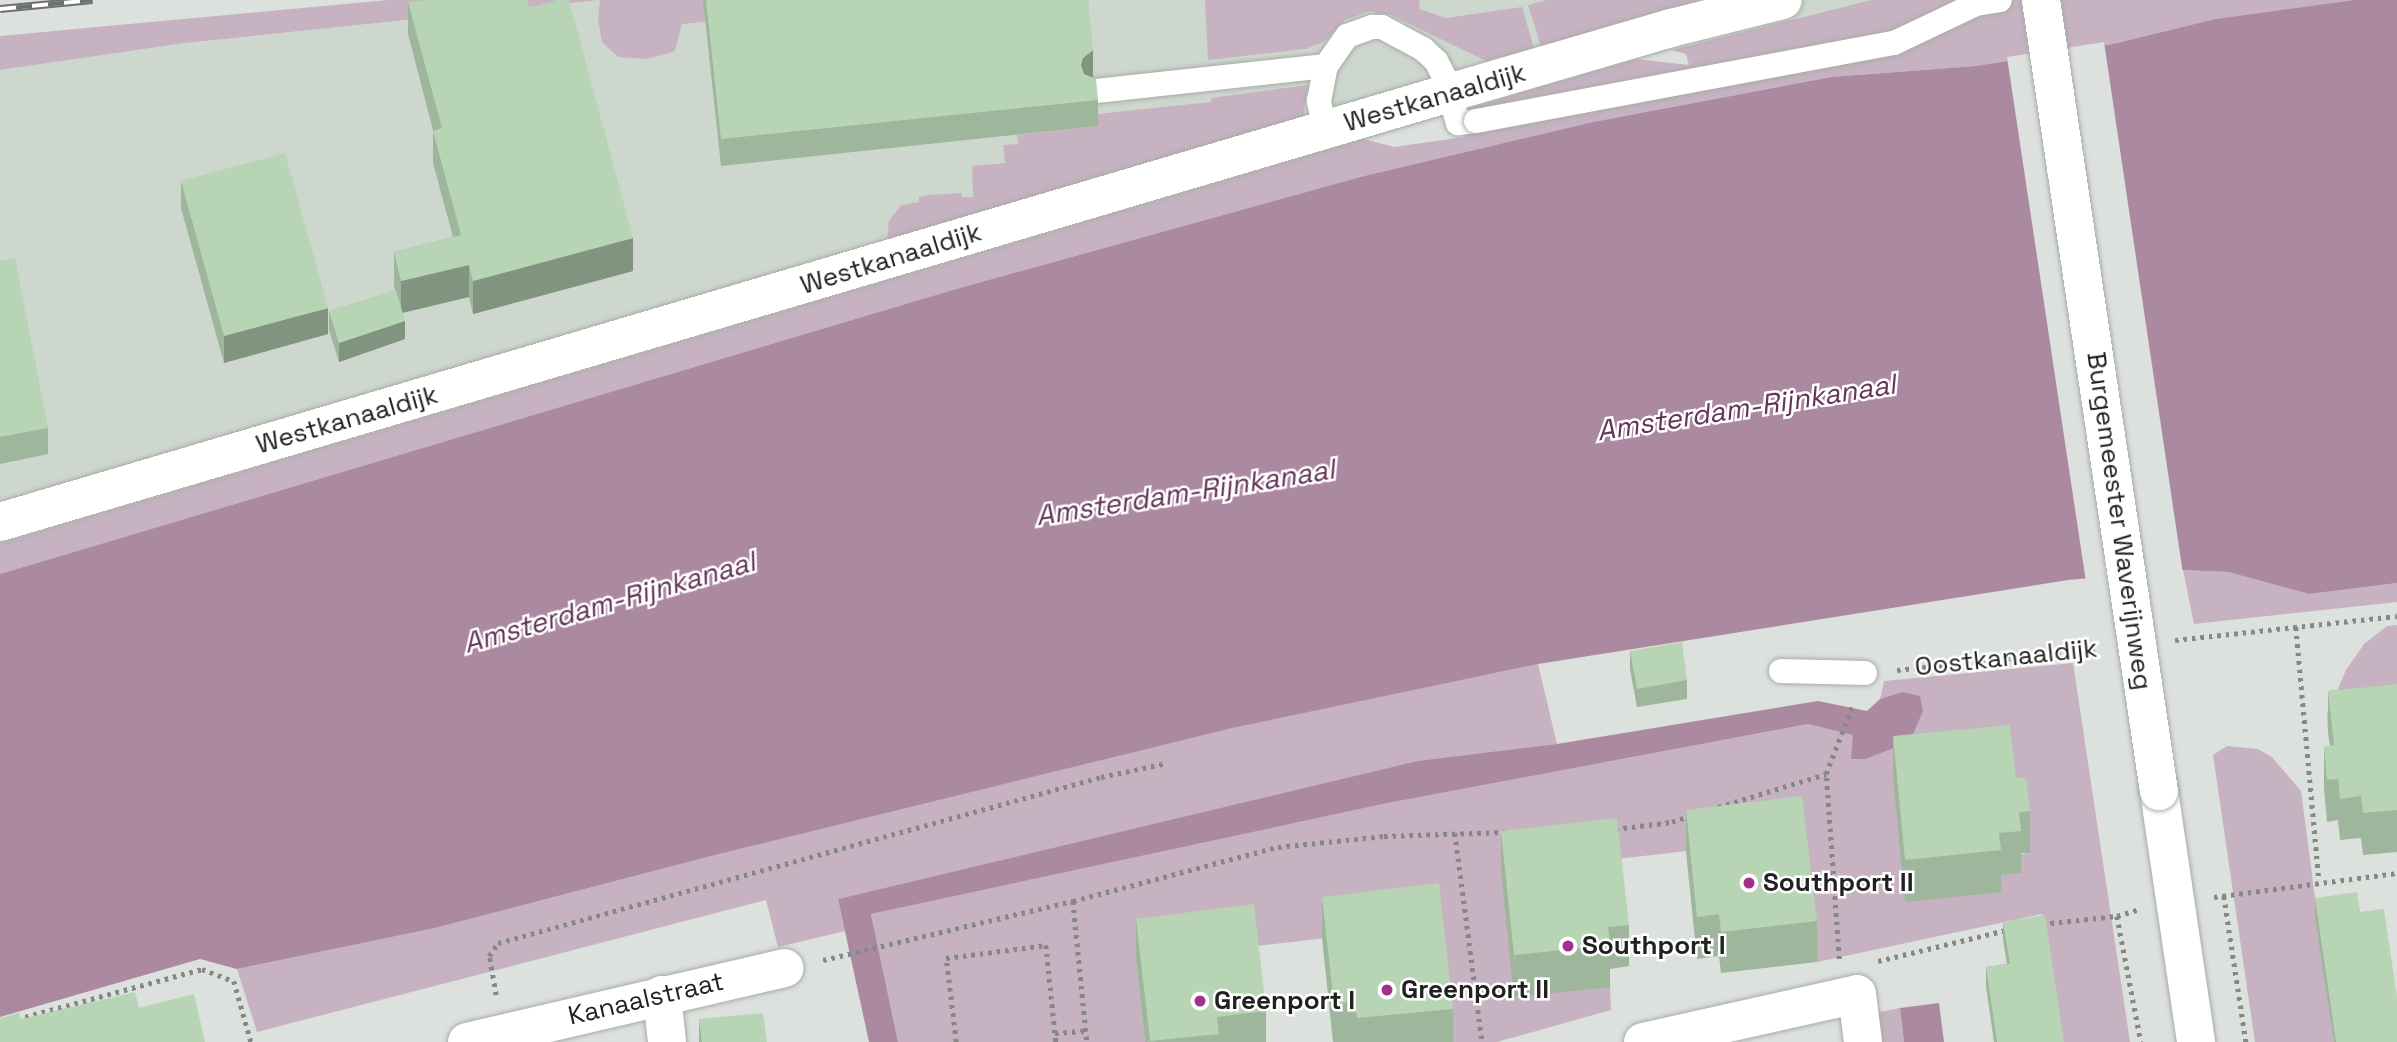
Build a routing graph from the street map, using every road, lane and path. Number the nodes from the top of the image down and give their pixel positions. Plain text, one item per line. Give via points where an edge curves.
1 (1783, 0) edge
2 (2000, 0) edge
3 (2041, 0) edge
4 (1326, 66) junction
5 (1096, 91) edge
6 (1449, 93) junction
7 (1325, 130) junction
8 (0, 523) edge
9 (2397, 616) edge
10 (2296, 628) junction
11 (2171, 641) dead end
12 (2101, 648) dead end
13 (1781, 671) dead end
14 (1865, 673) joint
15 (1855, 698) dead end
16 (1167, 764) dead end
17 (1826, 774) junction
18 (1711, 809) edge
19 (1698, 813) edge
20 (1608, 830) edge
21 (1519, 832) edge
22 (1455, 833) junction
23 (2397, 873) edge
24 (2319, 881) junction
25 (1073, 901) junction
26 (2145, 908) dead end
27 (2117, 916) junction
28 (2031, 926) edge
29 (2018, 927) edge
30 (840, 954) dead end
31 (489, 956) dead end
32 (784, 968) dead end
33 (1845, 987) junction
34 (662, 995) junction
35 (13, 1020) edge
36 (1086, 1031) junction
37 (1055, 1033) junction
38 (251, 1042) edge
39 (467, 1042) edge
40 (667, 1042) edge
41 (956, 1042) edge
42 (1056, 1042) edge
43 (1087, 1042) edge
44 (1482, 1042) edge
45 (1643, 1042) edge
46 (1863, 1042) edge
47 (2141, 1042) edge
48 (2196, 1042) edge
49 (2246, 1042) edge

1 - 6 street, Westkanaaldijk
2 - 6 lane, bridge via 1976,4 1894,43 1476,121 1458,123
3 - 48 street, Burgemeester Waverijnweg, bridge
4 - 5 lane
4 - 6 lane via 1347,36 1382,27 1436,61
4 - 7 lane via 1319,101
6 - 7 street, Westkanaaldijk
7 - 8 street, Westkanaaldijk
9 - 10 path
10 - 11 path
10 - 24 path
12 - 14 path, Oostkanaaldijk
13 - 14 lane
15 - 17 path
16 - 31 path via 1101,777 531,931 498,943
17 - 18 path
17 - 33 path
19 - 20 path via 1672,822
21 - 22 path
22 - 25 path via 1278,847
22 - 44 path
23 - 24 path
24 - 49 path via 2224,896
25 - 30 path
25 - 36 path
26 - 27 path
27 - 28 path
27 - 47 path
29 - 33 path
32 - 34 street, Kanaalstraat
33 - 45 street
33 - 46 street
34 - 39 street, Kanaalstraat
34 - 40 street
35 - 38 path via 202,969 234,981
36 - 37 path
36 - 43 path
37 - 41 path via 1046,945 946,958
37 - 42 path

